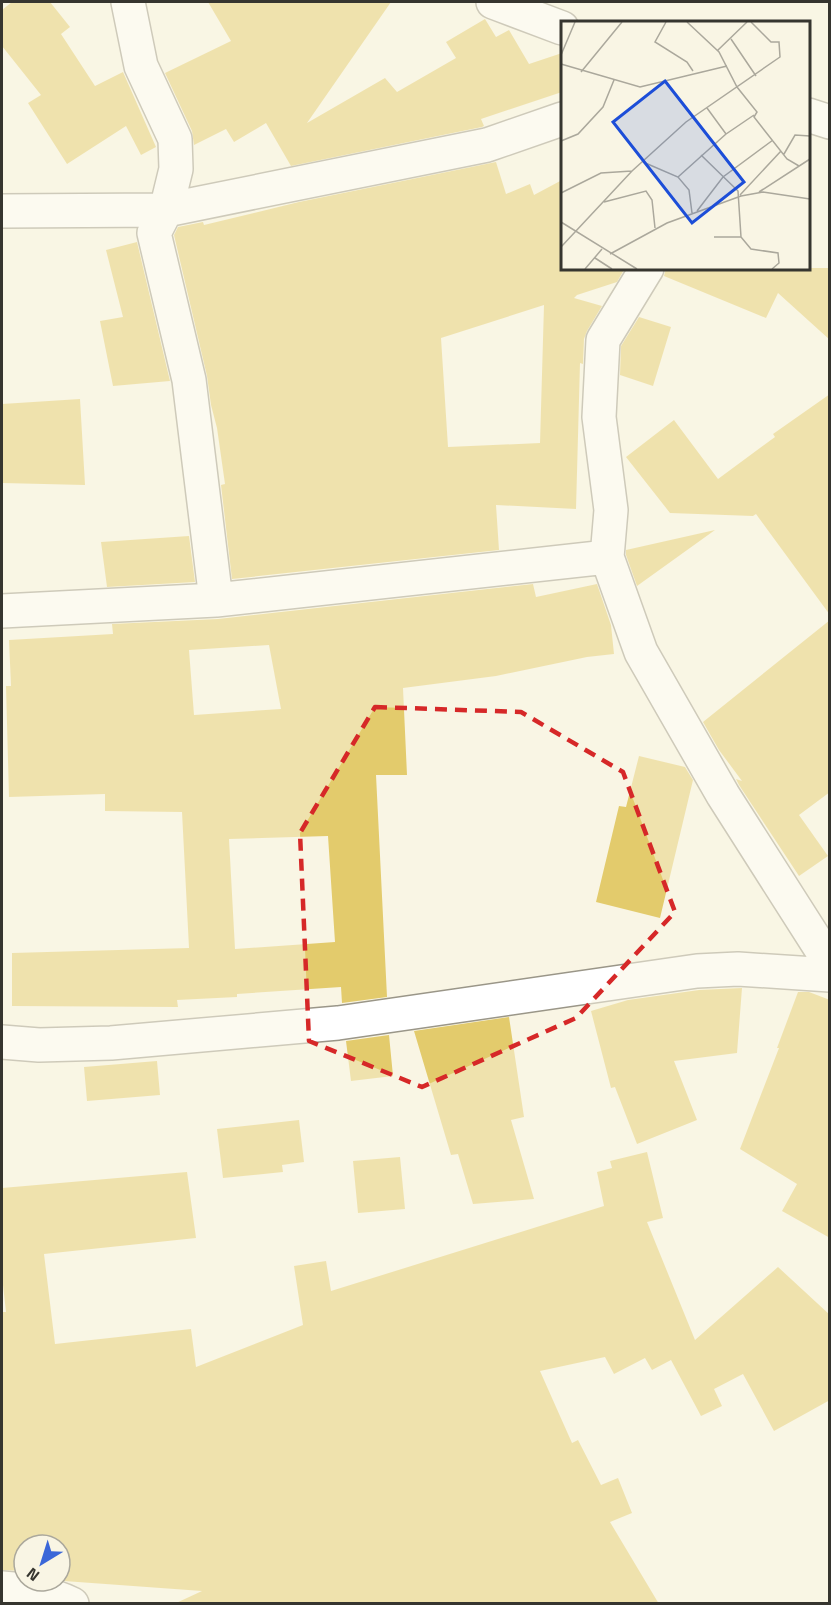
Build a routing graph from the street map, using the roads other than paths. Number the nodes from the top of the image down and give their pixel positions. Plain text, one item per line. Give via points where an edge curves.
1 (128, 2) edge
2 (493, 2) edge
3 (561, 28) edge
4 (810, 116) edge
5 (561, 119) edge
6 (830, 122) edge
7 (166, 210) junction
8 (2, 211) edge
9 (646, 270) edge
10 (607, 557) junction
11 (216, 600) junction
12 (2, 611) edge
13 (830, 963) edge
14 (830, 975) edge
15 (2, 1042) edge
16 (2, 1588) edge
17 (72, 1604) edge

1 - 7 street via 141,66 175,139 176,169
2 - 3 street
4 - 6 street
5 - 7 street via 487,145
7 - 8 street
7 - 11 street via 154,233 189,380
9 - 10 street via 603,340 599,417 611,510
10 - 11 street
10 - 13 street via 641,652 723,795
11 - 12 street
14 - 15 street via 738,969 697,971 338,1023 111,1043
16 - 17 street via 34,1592

